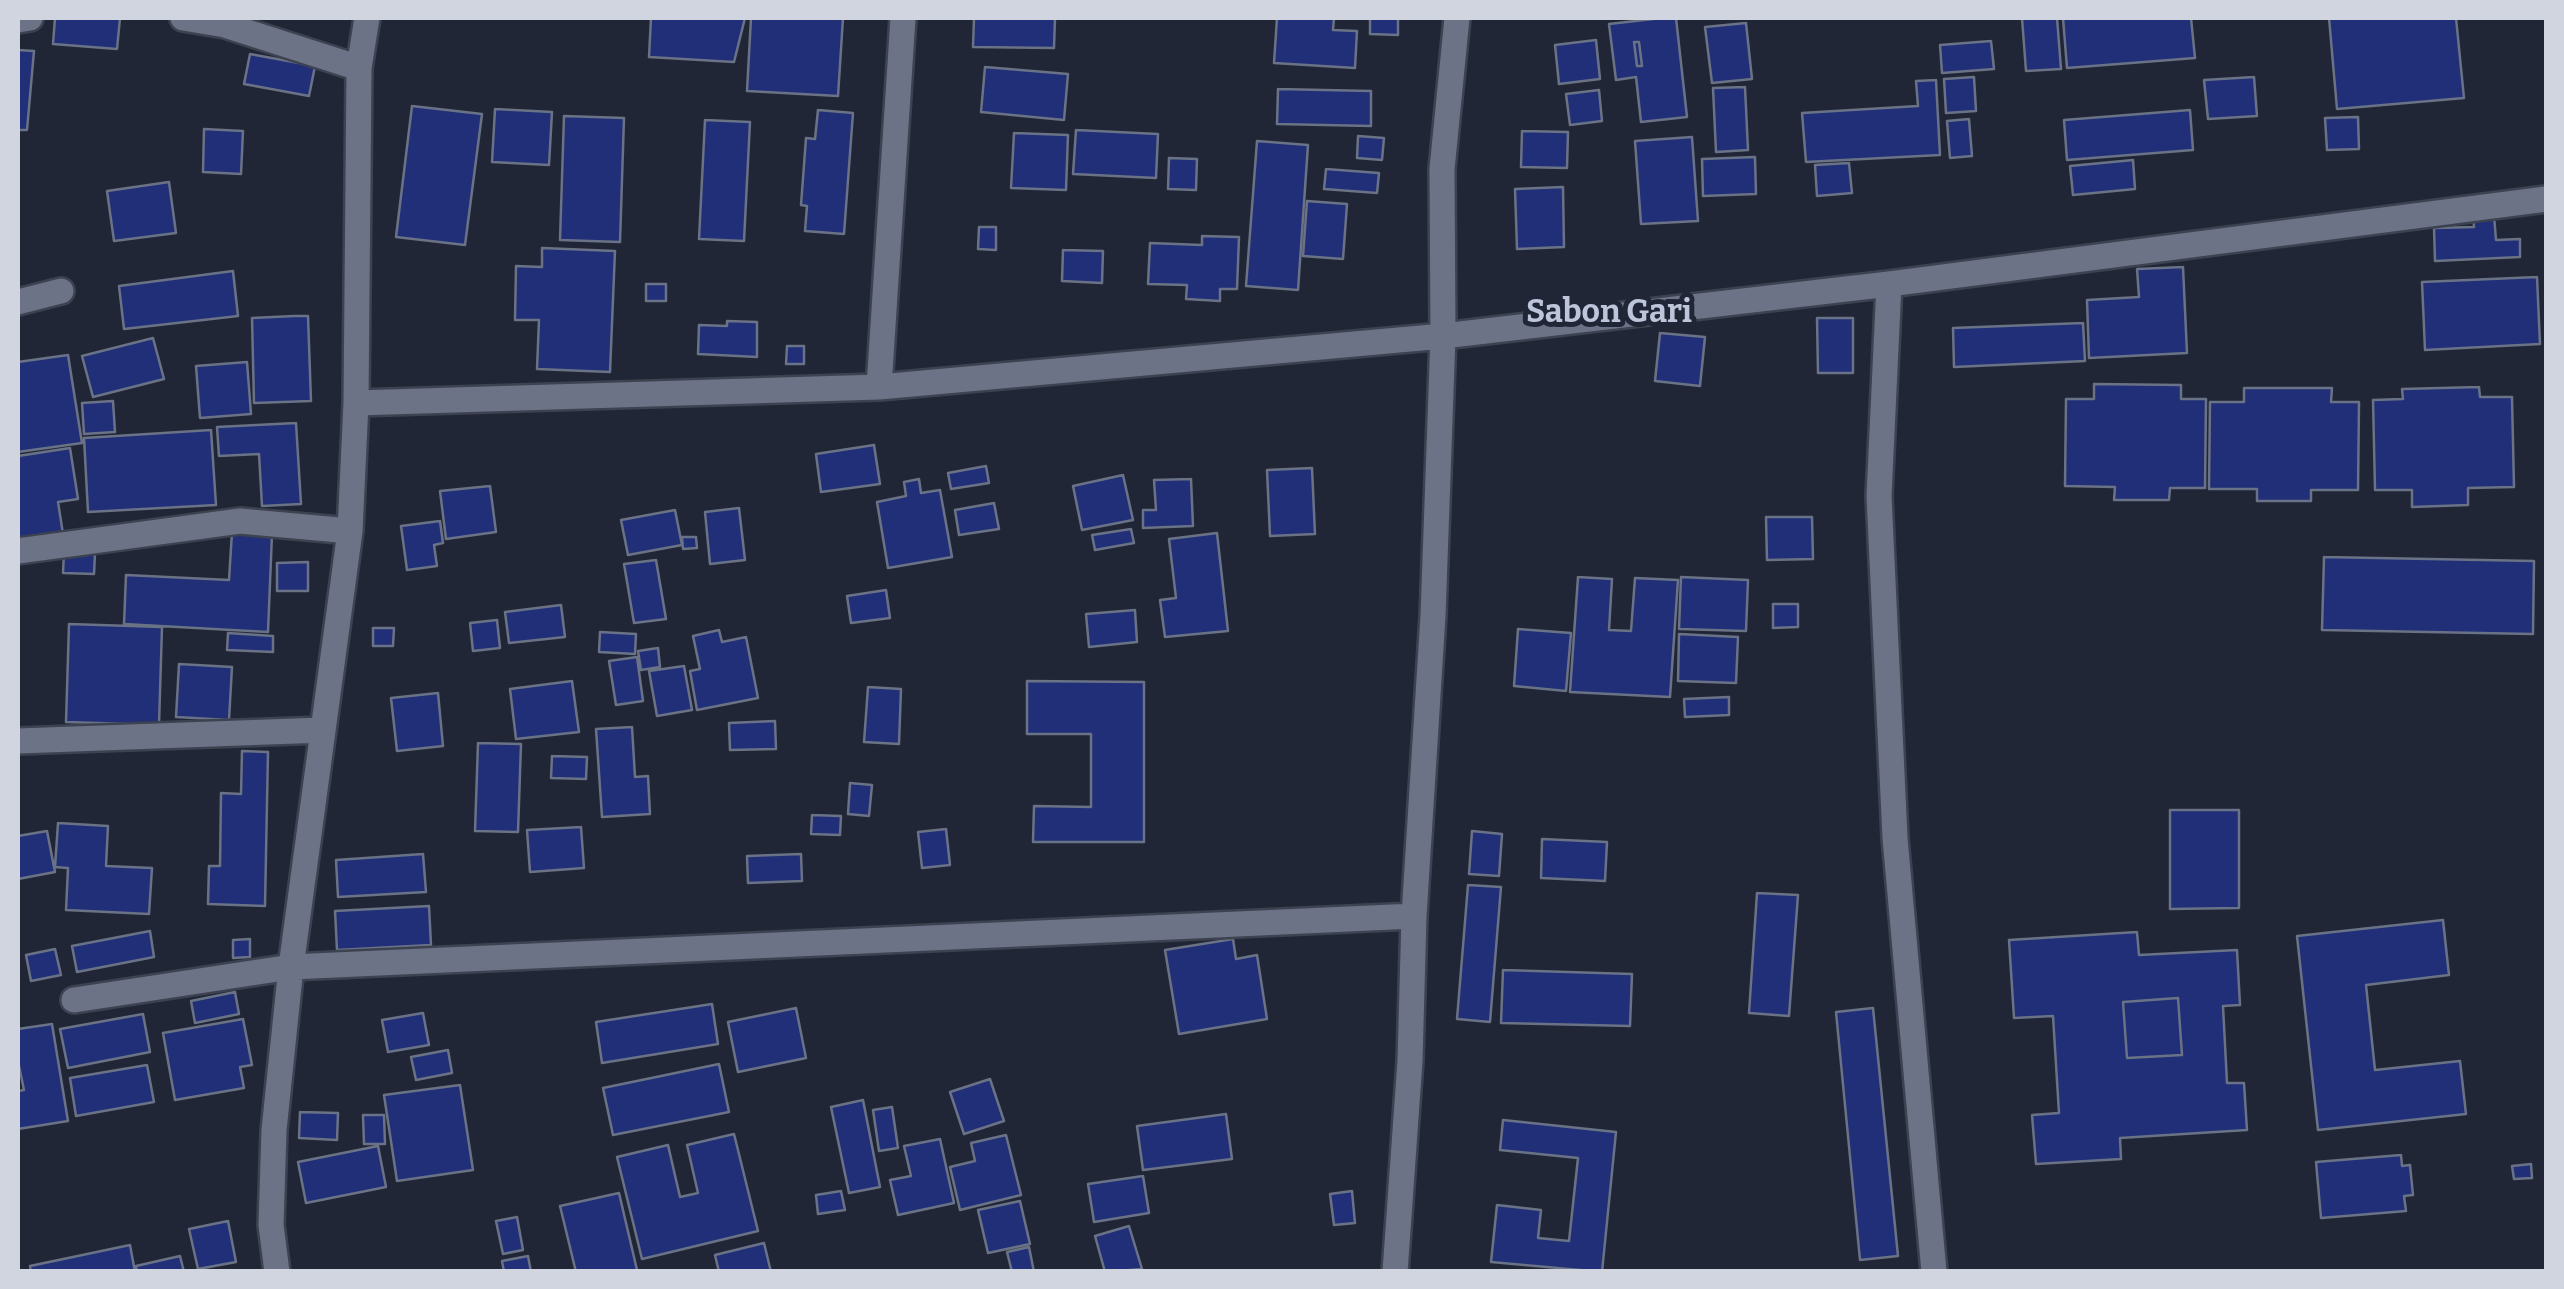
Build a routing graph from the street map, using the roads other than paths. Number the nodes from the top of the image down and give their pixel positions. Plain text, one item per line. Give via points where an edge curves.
1 (183, 18) edge
2 (367, 18) edge
3 (902, 18) edge
4 (1457, 18) edge
5 (359, 68) junction
6 (2546, 199) edge
7 (1890, 284) junction
8 (60, 292) dead end
9 (18, 302) edge
10 (1443, 336) junction
11 (878, 388) junction
12 (356, 403) junction
13 (350, 531) junction
14 (18, 551) edge
15 (323, 730) junction
16 (18, 741) edge
17 (1414, 916) junction
18 (291, 967) junction
19 (74, 1000) dead end
20 (276, 1272) edge
21 (1395, 1272) edge
22 (1934, 1272) edge

1 - 5 street via 226,25
2 - 5 street
3 - 11 street
4 - 10 street via 1442,169
5 - 12 street
6 - 7 street
7 - 10 street
7 - 22 street via 1879,496 1895,838
8 - 9 street
10 - 11 street
10 - 17 street
11 - 12 street
12 - 13 street
13 - 14 street via 240,520
13 - 15 street
15 - 16 street
15 - 18 street
17 - 18 street
17 - 21 street
18 - 19 street
18 - 20 street via 274,1130

